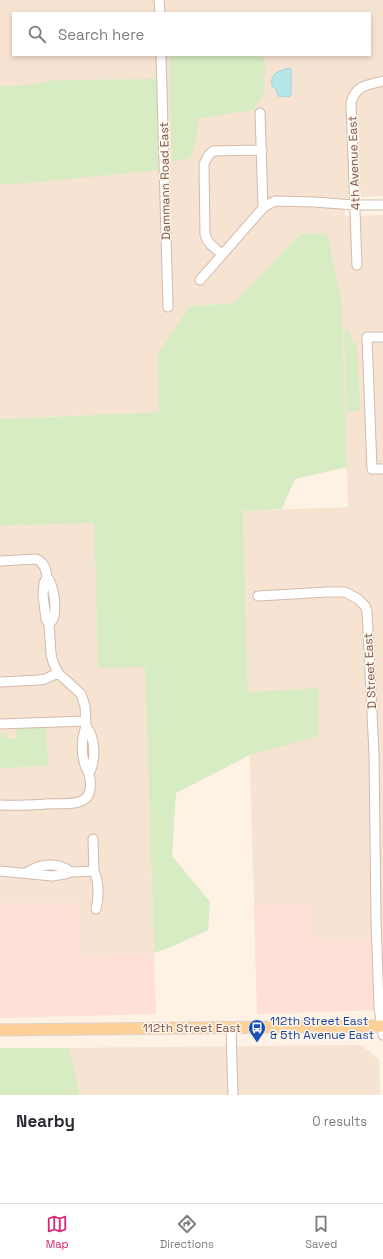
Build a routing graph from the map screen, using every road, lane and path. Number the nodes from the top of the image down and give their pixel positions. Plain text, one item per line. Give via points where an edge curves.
1 (159, 0) edge
2 (160, 12) edge
3 (161, 56) edge
4 (383, 81) edge
5 (260, 114) dead end
6 (262, 150) junction
7 (355, 205) junction
8 (383, 205) edge
9 (263, 208) junction
10 (222, 254) junction
11 (357, 265) dead end
12 (200, 280) dead end
13 (168, 307) dead end
14 (383, 337) edge
15 (383, 469) edge
16 (0, 561) edge
17 (258, 596) dead end
18 (58, 673) junction
19 (0, 682) edge
20 (0, 724) edge
21 (86, 724) junction
22 (378, 754) edge
23 (379, 798) edge
24 (0, 805) edge
25 (93, 839) dead end
26 (0, 871) edge
27 (94, 871) junction
28 (96, 909) dead end
29 (379, 919) edge
30 (231, 1028) junction
31 (383, 1029) edge
32 (0, 1030) edge
33 (233, 1095) edge

1 - 2 street
3 - 13 street, Dammann Road East
4 - 7 street, 4th Avenue East via 360,88 351,103
5 - 6 street
6 - 9 street
6 - 10 street via 213,151 205,160 206,240
7 - 8 street
7 - 9 street via 308,201 271,202
7 - 11 street, 4th Avenue East
9 - 10 street
10 - 12 street
14 - 15 street via 367,337 372,469
16 - 18 street via 36,559 43,564 51,581 55,602 54,618 49,624 51,654
17 - 22 street, D Street East via 345,592 365,606
18 - 19 street via 45,679
18 - 21 street via 81,694
20 - 21 street
21 - 24 street via 94,754 93,767 89,774 90,791 83,800 25,806
22 - 23 street, D Street East
23 - 29 street, D Street East
25 - 27 street
26 - 27 street via 52,876
27 - 28 street via 98,891
29 - 31 street, D Street East via 379,1007
30 - 31 main road, 112th Street East
30 - 32 main road, 112th Street East
30 - 33 street

